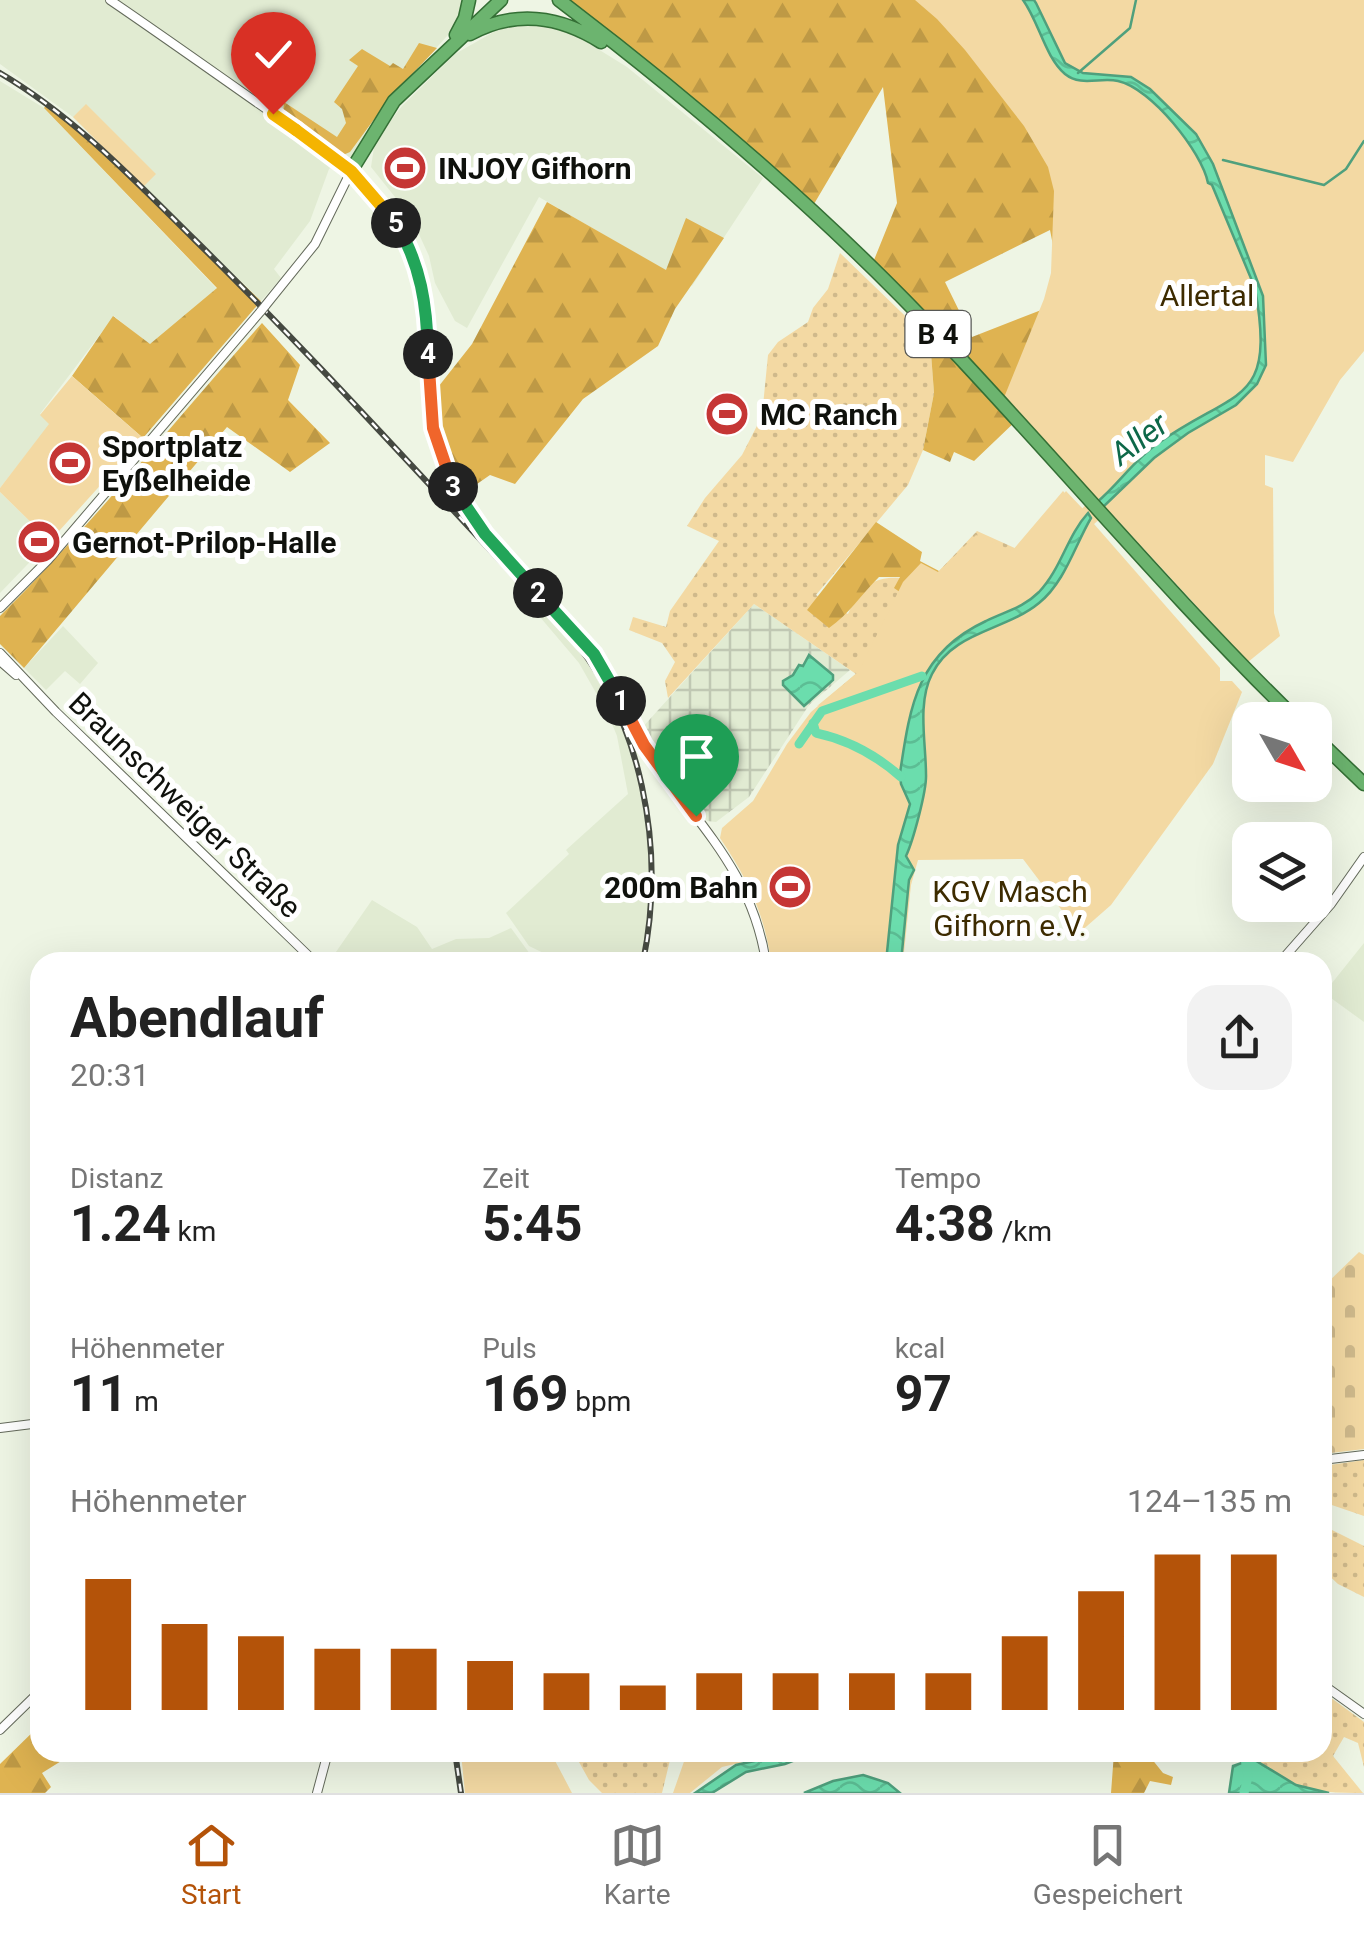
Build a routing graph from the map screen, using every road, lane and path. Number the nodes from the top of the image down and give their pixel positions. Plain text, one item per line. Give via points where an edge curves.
1 (110, 0) edge
2 (469, 0) edge
3 (500, 0) edge
4 (550, 0) edge
5 (559, 0) edge
6 (615, 50) junction
7 (439, 55) junction
8 (351, 171) junction
9 (1088, 504) junction
10 (1102, 518) junction
11 (0, 605) edge
12 (0, 653) edge
13 (0, 661) edge
14 (24, 680) junction
15 (1270, 702) edge
16 (1280, 702) edge
17 (1332, 757) edge
18 (1332, 761) edge
19 (1348, 774) junction
20 (1364, 784) edge
21 (1364, 793) edge
22 (1364, 857) edge
23 (305, 952) edge
24 (764, 952) edge
25 (1289, 952) edge
26 (30, 1424) edge
27 (0, 1428) edge
28 (1364, 1455) edge
29 (1332, 1459) edge
30 (1332, 1690) edge
31 (30, 1701) edge
32 (1364, 1711) edge
33 (0, 1730) edge
34 (325, 1762) edge
35 (317, 1793) edge

1 - 8 street
2 - 7 highway via 460,29
3 - 7 highway
4 - 6 highway, B 4
5 - 9 highway, B 4 via 804,204 944,340
6 - 7 highway via 571,24 526,18 483,28
6 - 9 highway, B 4 via 771,180 872,276
7 - 8 highway via 394,100
8 - 11 street via 315,244
8 - 24 street via 396,223 420,275 431,415 453,486 485,534 600,663 644,745 742,882
9 - 10 highway, B 4
10 - 15 highway, B 4
10 - 16 highway, B 4
12 - 14 street, Braunschweiger Straße
13 - 14 street, Braunschweiger Straße
14 - 23 street, Braunschweiger Straße
17 - 19 highway
18 - 19 highway
19 - 20 highway
19 - 21 highway
22 - 25 street
26 - 27 street
28 - 29 street
30 - 32 street
31 - 33 street
34 - 35 street

